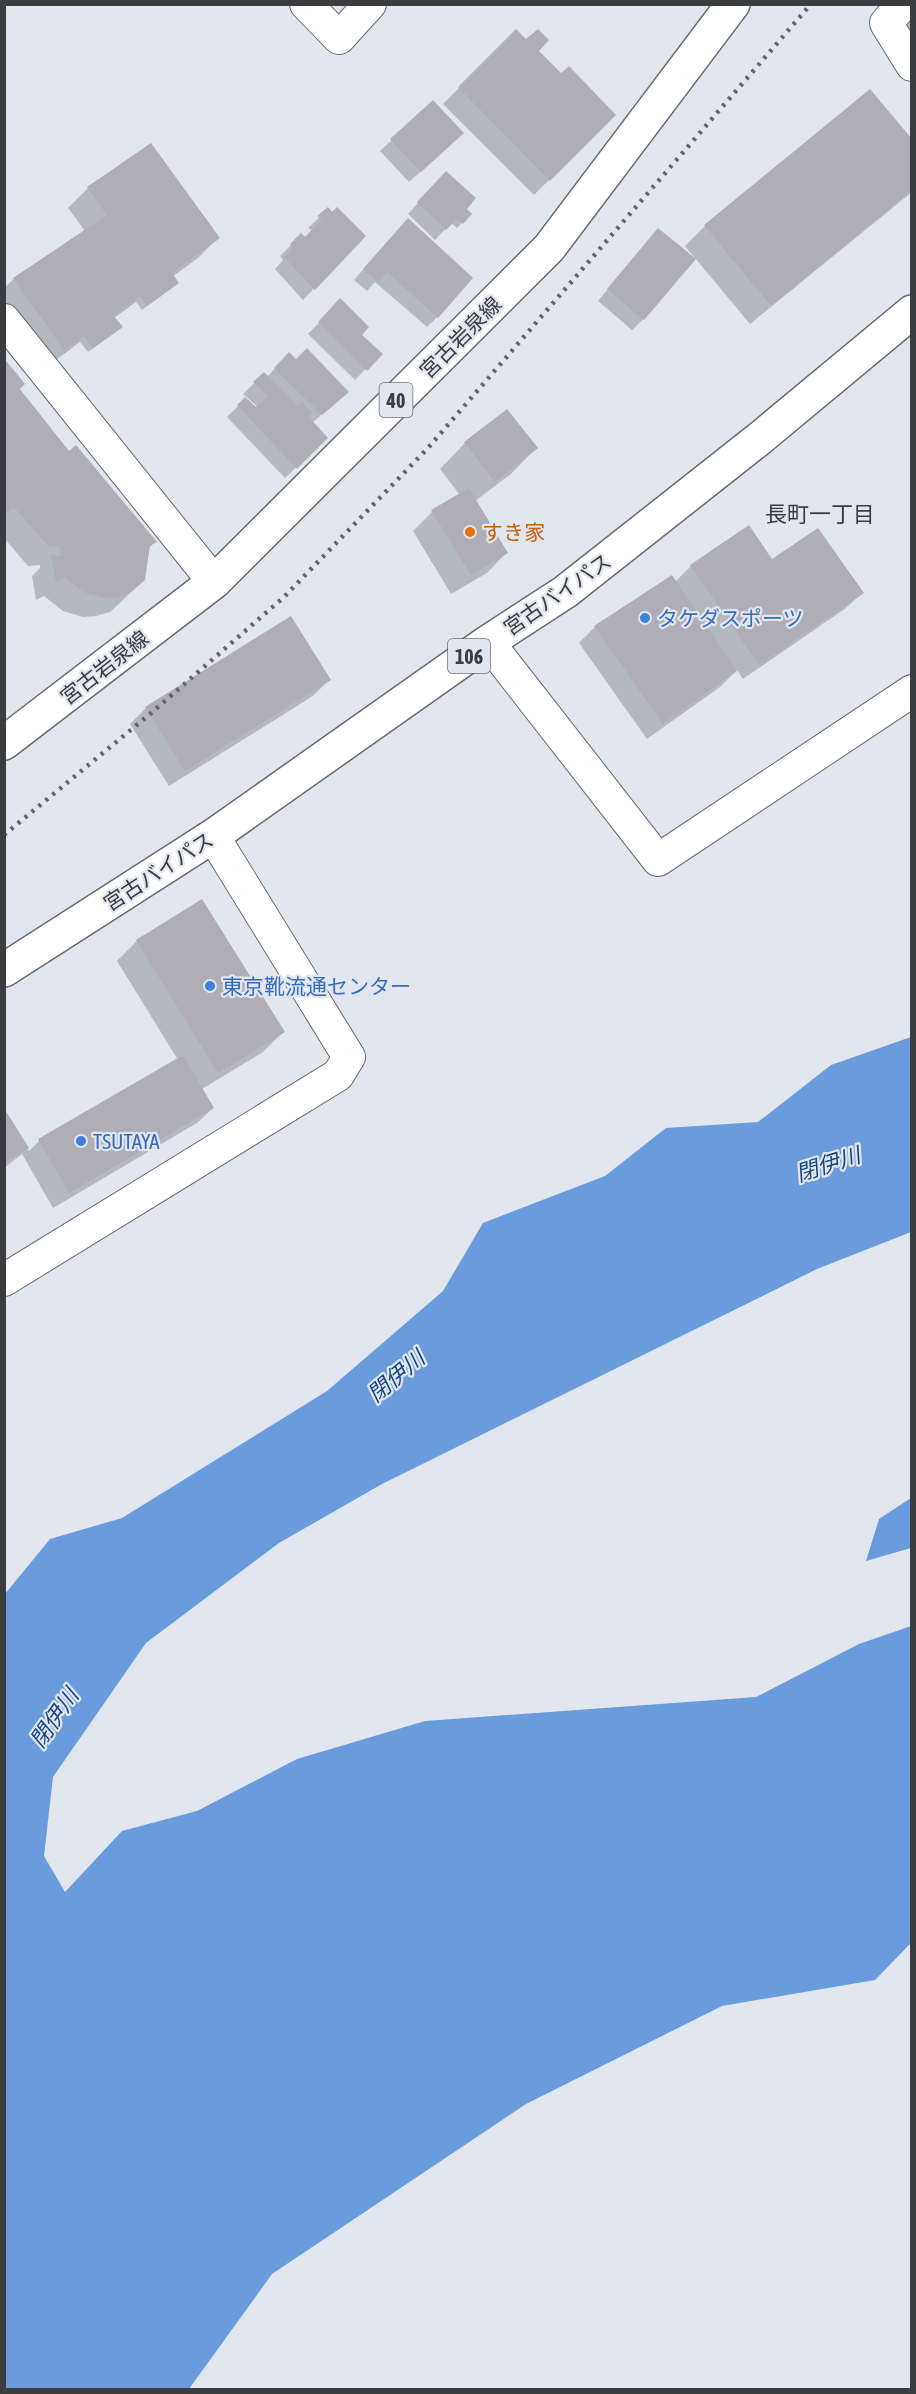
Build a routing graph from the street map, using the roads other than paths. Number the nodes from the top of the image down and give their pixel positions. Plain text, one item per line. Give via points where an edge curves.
1 (306, 4) edge
2 (370, 4) edge
3 (733, 4) edge
4 (903, 4) edge
5 (912, 65) edge
6 (912, 312) edge
7 (4, 320) edge
8 (214, 582) junction
9 (488, 642) junction
10 (912, 691) edge
11 (4, 743) edge
12 (213, 836) junction
13 (4, 970) edge
14 (4, 1280) edge

1 - 2 street via 339,38
3 - 8 main road, 宮古岩泉線 / 40 via 549,248
4 - 5 street via 886,23
6 - 9 main road, 宮古バイパス / 106 via 565,592
7 - 8 street
8 - 11 main road, 宮古岩泉線 / 40
9 - 10 street via 658,860
9 - 12 main road, 宮古バイパス / 106
12 - 13 main road, 宮古バイパス / 106
12 - 14 street via 349,1057 338,1075

